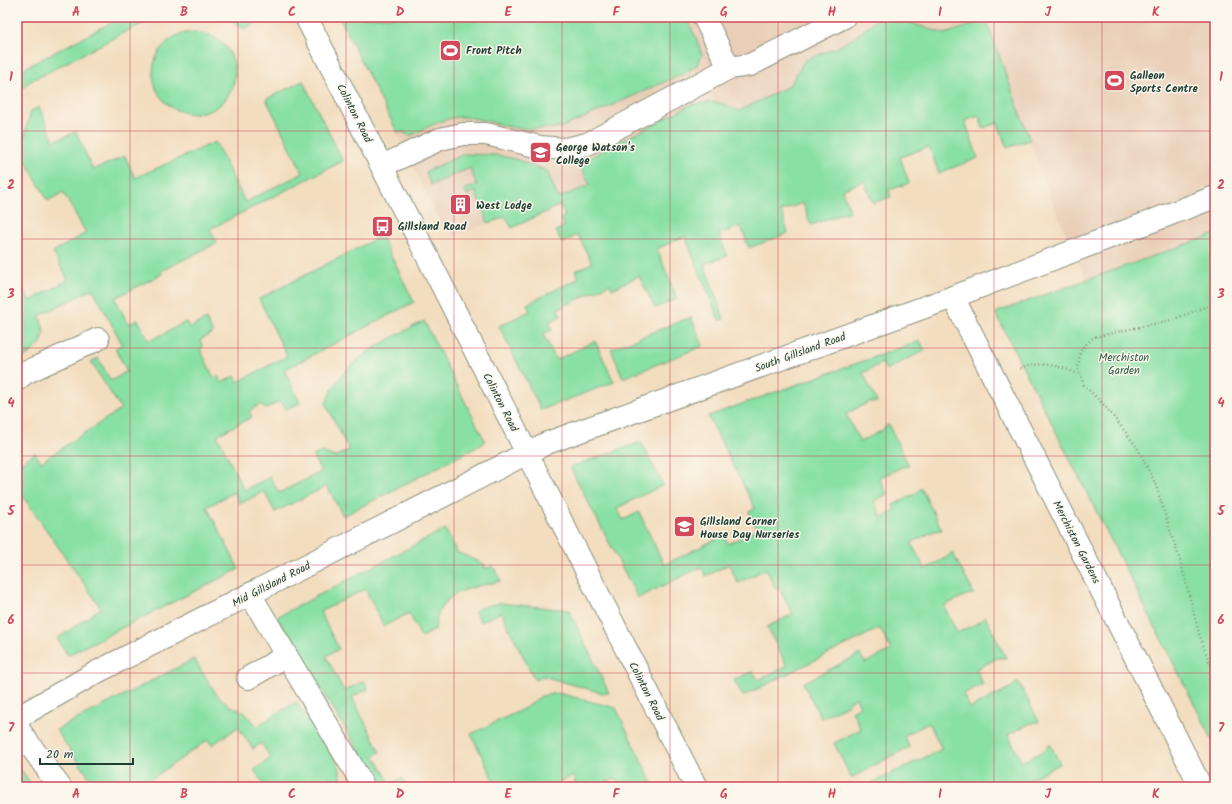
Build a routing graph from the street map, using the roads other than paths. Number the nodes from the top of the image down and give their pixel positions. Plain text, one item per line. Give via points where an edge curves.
1 (306, 17) edge
2 (704, 17) edge
3 (844, 17) edge
4 (729, 68) junction
5 (382, 166) junction
6 (1215, 197) edge
7 (953, 297) junction
8 (98, 339) dead end
9 (17, 380) edge
10 (527, 453) junction
11 (250, 594) junction
12 (286, 656) junction
13 (248, 678) dead end
14 (17, 718) edge
15 (17, 727) edge
16 (60, 787) edge
17 (363, 787) edge
18 (696, 787) edge
19 (1201, 787) edge

1 - 5 street, Colinton Road
2 - 4 street
3 - 4 street via 750,65
4 - 5 street via 587,144 565,149 540,147 486,134 463,134 440,139
5 - 10 street, Colinton Road
6 - 7 street, South Gillsland Road
7 - 10 street, South Gillsland Road via 547,443
7 - 19 street, Merchiston Gardens
8 - 9 street via 26,373
10 - 11 street, Mid Gillsland Road
10 - 18 street, Colinton Road
11 - 12 street
11 - 14 street, Mid Gillsland Road via 97,672
12 - 13 street
12 - 17 street
15 - 16 street

